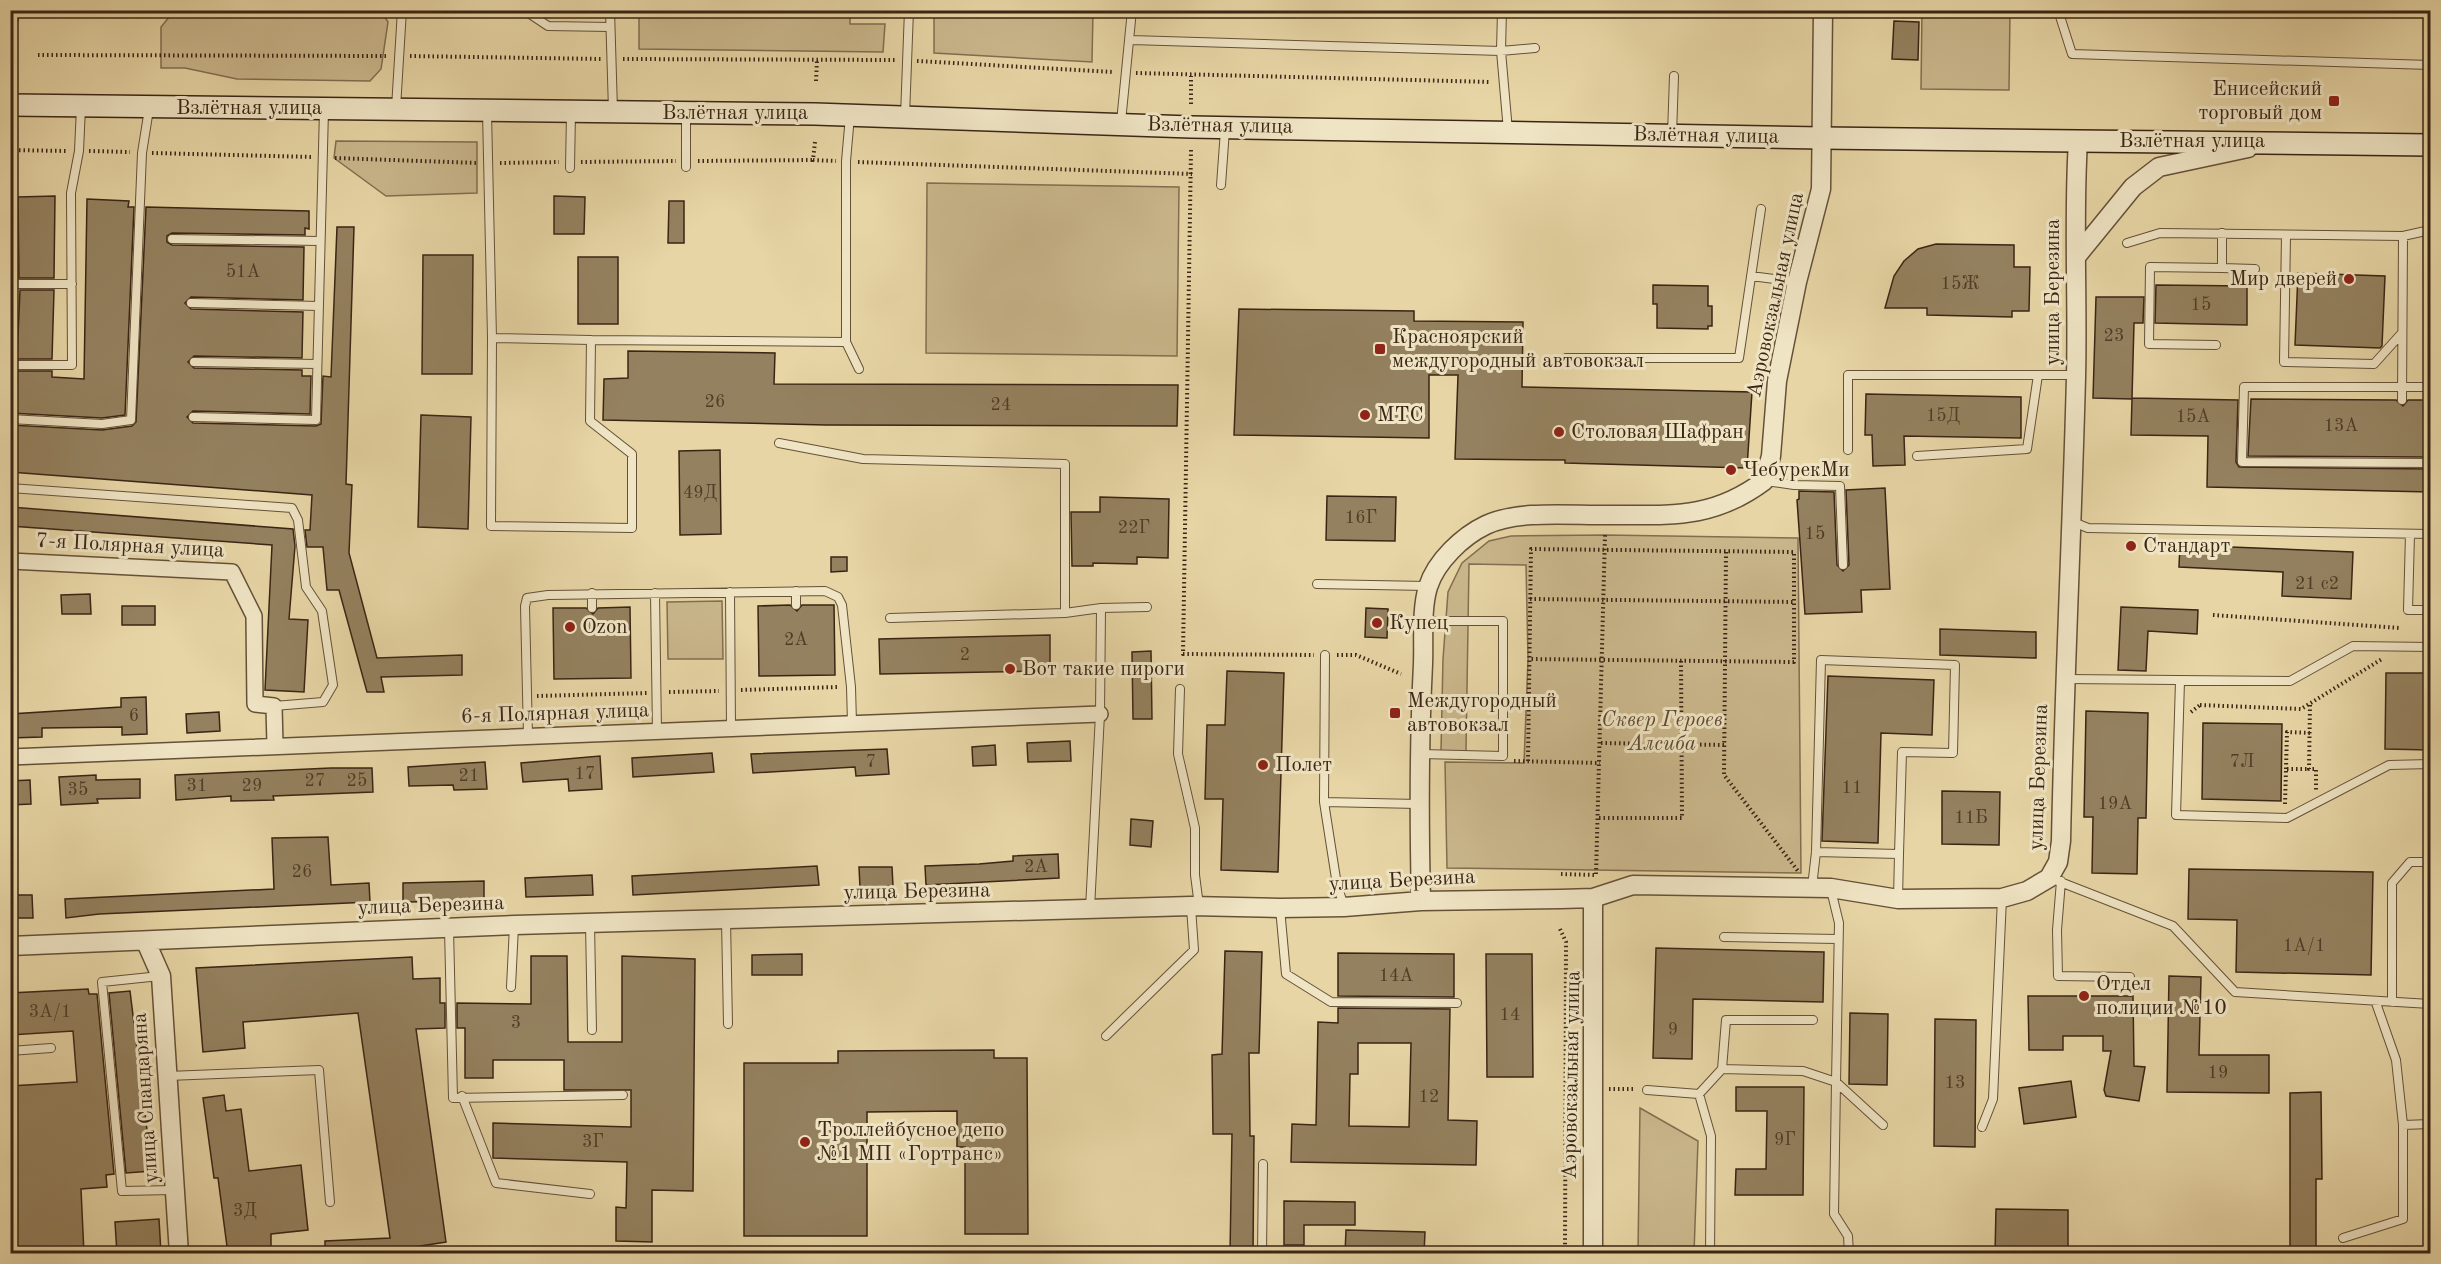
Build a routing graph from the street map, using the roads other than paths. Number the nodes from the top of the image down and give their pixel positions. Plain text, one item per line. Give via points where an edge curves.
1 (11, 10) edge
2 (402, 10) edge
3 (524, 10) edge
4 (610, 10) edge
5 (909, 10) edge
6 (1132, 10) edge
7 (1502, 10) edge
8 (1823, 10) edge
9 (2058, 10) edge
10 (10, 19) edge
11 (610, 27) junction
12 (1131, 40) junction
13 (1535, 48) dead end
14 (1501, 51) junction
15 (2430, 65) edge
16 (1674, 76) dead end
17 (10, 105) edge
18 (81, 106) junction
19 (149, 107) junction
20 (324, 109) junction
21 (396, 110) junction
22 (487, 112) junction
23 (570, 112) junction
24 (613, 113) junction
25 (686, 113) junction
26 (850, 114) junction
27 (905, 116) junction
28 (1121, 123) junction
29 (1226, 127) junction
30 (1508, 131) junction
31 (1672, 135) junction
32 (1821, 138) junction
33 (2078, 141) junction
34 (2278, 142) junction
35 (2430, 145) edge
36 (686, 164) road end
37 (569, 165) road end
38 (1221, 185) dead end
39 (1761, 209) dead end
40 (2430, 230) edge
41 (2222, 233) junction
42 (2286, 235) junction
43 (2403, 236) junction
44 (172, 239) dead end
45 (320, 241) junction
46 (2127, 243) dead end
47 (10, 251) edge
48 (2076, 257) junction
49 (2222, 268) junction
50 (2255, 268) dead end
51 (1751, 276) junction
52 (11, 278) edge
53 (1797, 282) junction
54 (11, 284) edge
55 (72, 284) junction
56 (191, 303) dead end
57 (319, 306) junction
58 (10, 312) edge
59 (2401, 334) junction
60 (492, 338) junction
61 (591, 340) junction
62 (846, 342) junction
63 (2216, 345) dead end
64 (1566, 358) dead end
65 (195, 362) dead end
66 (317, 363) junction
67 (10, 365) edge
68 (860, 369) dead end
69 (2038, 375) junction
70 (2076, 375) junction
71 (2401, 387) junction
72 (2430, 387) edge
73 (2402, 400) dead end
74 (193, 417) dead end
75 (10, 419) edge
76 (779, 443) dead end
77 (1848, 450) dead end
78 (1917, 456) dead end
79 (2430, 463) edge
80 (1764, 481) junction
81 (10, 488) edge
82 (2072, 521) junction
83 (2410, 534) junction
84 (2430, 534) edge
85 (10, 561) edge
86 (1843, 565) dead end
87 (1317, 584) dead end
88 (1429, 586) junction
89 (796, 591) junction
90 (730, 592) junction
91 (655, 593) junction
92 (592, 594) junction
93 (796, 605) dead end
94 (1147, 607) dead end
95 (591, 608) dead end
96 (1101, 608) junction
97 (2430, 610) edge
98 (1065, 613) junction
99 (890, 618) dead end
100 (1425, 621) junction
101 (2430, 647) edge
102 (1325, 655) road end
103 (2064, 679) junction
104 (2180, 681) junction
105 (1180, 689) dead end
106 (274, 706) junction
107 (1100, 714) junction
108 (852, 723) junction
109 (731, 729) junction
110 (657, 732) junction
111 (528, 737) junction
112 (274, 745) junction
113 (1421, 754) junction
114 (10, 757) edge
115 (2430, 764) edge
116 (1324, 802) junction
117 (1418, 804) junction
118 (1816, 852) junction
119 (1899, 854) junction
120 (2430, 862) edge
121 (2055, 879) junction
122 (1811, 888) junction
123 (1831, 888) junction
124 (1593, 898) junction
125 (2002, 898) junction
126 (1898, 899) junction
127 (1421, 900) junction
128 (1195, 906) junction
129 (1344, 907) junction
130 (1280, 908) junction
131 (1090, 910) junction
132 (726, 920) junction
133 (590, 924) junction
134 (514, 925) junction
135 (449, 927) junction
136 (1724, 937) dead end
137 (1838, 939) junction
138 (146, 942) junction
139 (10, 946) edge
140 (161, 976) junction
141 (2130, 977) dead end
142 (511, 987) dead end
143 (2392, 1002) junction
144 (1457, 1003) dead end
145 (2376, 1003) junction
146 (2430, 1004) edge
147 (1814, 1020) dead end
148 (728, 1023) dead end
149 (592, 1030) dead end
150 (1106, 1036) dead end
151 (51, 1048) dead end
152 (10, 1051) edge
153 (1722, 1069) junction
154 (168, 1076) junction
155 (1836, 1082) junction
156 (1647, 1090) road end
157 (1699, 1094) junction
158 (623, 1095) dead end
159 (462, 1096) junction
160 (2430, 1124) edge
161 (1883, 1125) dead end
162 (2403, 1125) junction
163 (1982, 1127) dead end
164 (1263, 1164) dead end
165 (176, 1190) junction
166 (590, 1194) dead end
167 (330, 1202) dead end
168 (2343, 1238) dead end
169 (179, 1254) edge
170 (1263, 1254) edge
171 (1593, 1254) edge
172 (1710, 1254) edge
173 (1849, 1254) edge

1 - 10 street
2 - 21 lane
3 - 11 lane via 548,26
4 - 11 lane
5 - 27 lane
6 - 12 lane
7 - 14 lane
8 - 32 street, Аэровокзальная улица
9 - 15 lane via 2072,54
11 - 24 lane
12 - 14 lane
12 - 28 lane
13 - 14 lane
14 - 30 lane
16 - 31 lane
17 - 18 main road, Взлётная улица
18 - 19 main road, Взлётная улица
18 - 55 lane via 79,151 71,193
19 - 20 main road, Взлётная улица
19 - 75 lane via 142,153 130,420 102,424
20 - 21 main road, Взлётная улица
20 - 45 lane
21 - 22 main road, Взлётная улица
22 - 23 main road, Взлётная улица
22 - 60 lane
23 - 24 main road, Взлётная улица
23 - 37 lane
24 - 25 main road, Взлётная улица
25 - 26 main road, Взлётная улица
25 - 36 lane
26 - 27 main road, Взлётная улица
26 - 62 lane via 846,161
27 - 28 main road, Взлётная улица
28 - 29 main road, Взлётная улица
29 - 30 main road, Взлётная улица
29 - 38 lane
30 - 31 main road, Взлётная улица
31 - 32 main road, Взлётная улица
32 - 33 main road, Взлётная улица
32 - 53 street, Аэровокзальная улица via 1821,189
33 - 34 main road, Взлётная улица
33 - 48 street, улица Березина
34 - 35 main road, Взлётная улица
34 - 48 street via 2159,167 2133,187
39 - 51 lane
40 - 43 lane
41 - 42 lane
41 - 46 lane via 2160,232
41 - 49 lane
42 - 43 lane
42 - 59 lane via 2284,362 2374,364
43 - 59 lane
44 - 45 lane
45 - 57 lane
47 - 52 lane
48 - 70 street, улица Березина
49 - 50 lane
49 - 63 lane via 2150,267 2149,344
51 - 53 lane
51 - 64 lane via 1739,358
52 - 54 lane
53 - 80 street, Аэровокзальная улица via 1777,381 1771,456
54 - 55 lane
54 - 58 lane
55 - 67 lane via 72,365
56 - 57 lane
57 - 66 lane
59 - 71 lane
60 - 61 lane
60 - 61 lane via 491,526 632,528 632,454 590,422
61 - 62 lane
62 - 68 lane
65 - 66 lane
66 - 74 lane via 316,420
69 - 70 lane
69 - 77 lane via 1848,375
69 - 78 lane via 2027,449
70 - 82 street, улица Березина
71 - 72 lane
71 - 73 lane
71 - 79 lane via 2244,387 2242,462
76 - 98 lane via 863,459 1065,464
80 - 86 lane via 1840,486
80 - 88 street via 1728,503 1692,514 1516,516 1487,524 1463,539
81 - 106 lane via 292,508 298,520 306,587 322,611 333,685 323,702
82 - 83 lane via 2088,528
82 - 103 street, улица Березина
83 - 84 lane
83 - 97 lane via 2409,610
85 - 106 street, 7-я Полярная улица via 232,572 254,616 255,704
87 - 88 lane
88 - 100 street
89 - 90 lane
89 - 93 lane
89 - 108 lane via 825,591 838,597 842,605
90 - 91 lane
90 - 109 lane
91 - 92 lane
91 - 110 lane
92 - 95 lane
92 - 111 lane via 527,598
94 - 96 lane
96 - 98 lane
96 - 107 lane
98 - 99 lane
100 - 113 street
100 - 113 lane via 1503,621 1503,756
101 - 104 lane via 2353,646 2290,681
102 - 116 lane
103 - 104 lane
103 - 121 street, улица Березина via 2061,842
104 - 115 lane via 2176,815 2287,818 2389,765
105 - 128 lane via 1178,754 1196,828
106 - 112 street
107 - 108 street, 6-я Полярная улица
107 - 131 lane
108 - 109 street, 6-я Полярная улица
109 - 110 street, 6-я Полярная улица
110 - 111 street, 6-я Полярная улица
111 - 112 street, 6-я Полярная улица
112 - 114 street, 6-я Полярная улица
113 - 117 street
116 - 117 lane
116 - 129 lane
117 - 127 street
118 - 119 lane
118 - 119 lane via 1821,660 1955,664 1953,753 1902,752
118 - 122 lane
119 - 126 lane
120 - 143 lane via 2410,862 2392,883
121 - 125 street, улица Березина
121 - 141 lane via 2058,976
121 - 145 lane via 2173,926 2235,992
122 - 123 street, улица Березина
122 - 124 street, улица Березина via 1633,885
123 - 126 street, улица Березина
123 - 137 lane via 1839,923
124 - 127 street, улица Березина
124 - 171 street, Аэровокзальная улица
125 - 126 street, улица Березина
125 - 163 lane via 1993,1099
127 - 129 street, улица Березина
128 - 130 street, улица Березина
128 - 131 street, улица Березина
128 - 150 lane via 1194,950
129 - 130 street, улица Березина
130 - 144 lane via 1286,974 1331,1002
131 - 132 street, улица Березина
132 - 133 street, улица Березина
132 - 148 lane
133 - 134 street, улица Березина
133 - 149 lane
134 - 135 street, улица Березина
134 - 142 lane
135 - 138 street, улица Березина
135 - 159 lane via 453,1098
136 - 137 lane
137 - 155 lane
138 - 139 street, улица Березина
138 - 140 street, улица Спандаряна
140 - 154 street, улица Спандаряна
140 - 165 lane via 102,982 122,1191
143 - 145 lane
143 - 146 lane
145 - 162 lane via 2396,1060
147 - 153 lane via 1726,1020
151 - 152 lane
153 - 155 lane via 1803,1071
153 - 157 lane
154 - 165 street, улица Спандаряна
154 - 167 lane via 319,1070
155 - 161 lane
155 - 173 lane via 1834,1214 1848,1236
156 - 157 lane
157 - 172 lane via 1711,1136
158 - 159 lane
159 - 166 lane via 496,1183
160 - 162 lane
162 - 168 lane via 2403,1219
164 - 170 lane
165 - 169 street, улица Спандаряна

